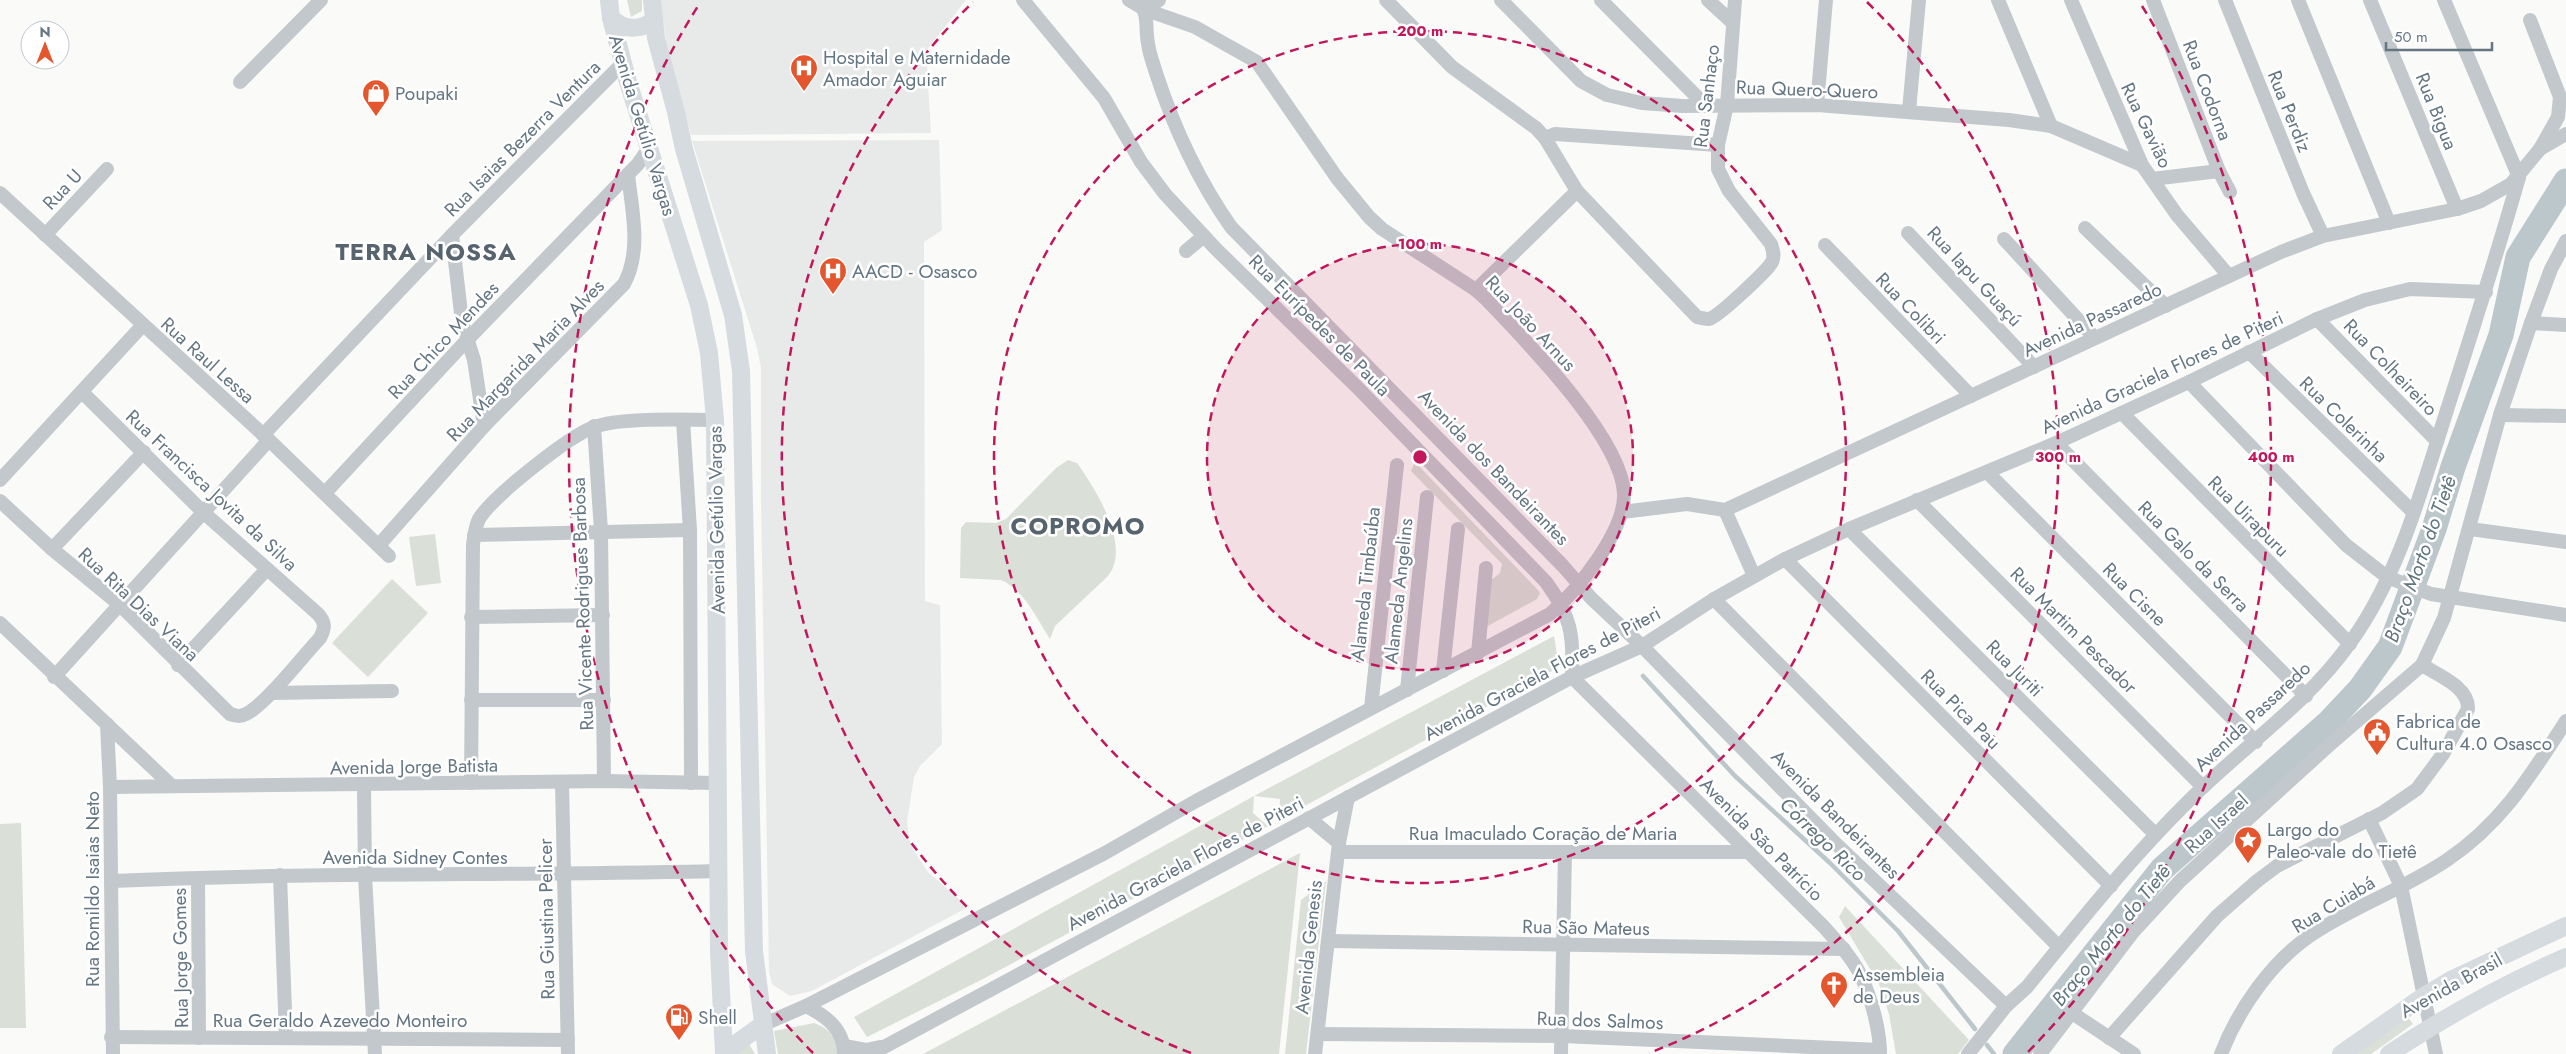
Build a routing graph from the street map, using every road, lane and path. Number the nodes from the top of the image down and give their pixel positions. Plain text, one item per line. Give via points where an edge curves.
1 (320, 0) edge
2 (609, 0) edge
3 (652, 0) edge
4 (1023, 0) edge
5 (1130, 0) edge
6 (1159, 0) edge
7 (1386, 0) edge
8 (1501, 0) edge
9 (1601, 0) edge
10 (1708, 0) edge
11 (1735, 0) edge
12 (1826, 0) edge
13 (1919, 0) edge
14 (1998, 0) edge
15 (2071, 0) edge
16 (2153, 0) edge
17 (2225, 0) edge
18 (2298, 0) edge
19 (2370, 0) edge
20 (2444, 0) edge
21 (1141, 5) edge
22 (611, 18) junction
23 (2530, 20) dead end
24 (654, 21) junction
25 (1732, 22) junction
26 (622, 63) junction
27 (240, 82) dead end
28 (1727, 105) junction
29 (1817, 105) junction
30 (1706, 106) junction
31 (1910, 111) junction
32 (2051, 126) junction
33 (2566, 134) edge
34 (1545, 138) junction
35 (1718, 145) junction
36 (649, 148) junction
37 (2540, 149) junction
38 (2142, 165) junction
39 (107, 169) dead end
40 (2219, 171) junction
41 (628, 175) junction
42 (2519, 177) junction
43 (2152, 178) junction
44 (1577, 191) junction
45 (2230, 192) dead end
46 (0, 193) edge
47 (2457, 209) junction
48 (2389, 223) junction
49 (2085, 228) dead end
50 (1908, 233) dead end
51 (45, 235) junction
52 (452, 235) junction
53 (1204, 236) junction
54 (2323, 236) junction
55 (2004, 239) dead end
56 (2566, 241) edge
57 (1825, 245) dead end
58 (1186, 251) dead end
59 (2566, 268) edge
60 (2552, 269) junction
61 (2229, 276) junction
62 (1476, 290) junction
63 (2486, 292) junction
64 (2166, 306) junction
65 (2317, 319) junction
66 (2531, 323) junction
67 (2566, 325) edge
68 (142, 326) junction
69 (2094, 337) junction
70 (467, 340) junction
71 (2249, 352) junction
72 (2034, 367) junction
73 (2189, 382) junction
74 (82, 392) junction
75 (1970, 396) junction
76 (2122, 414) junction
77 (2500, 415) junction
78 (2566, 416) edge
79 (683, 420) junction
80 (715, 420) junction
81 (484, 426) junction
82 (594, 426) junction
83 (266, 438) junction
84 (2437, 441) junction
85 (2056, 443) junction
86 (144, 452) junction
87 (1397, 465) dead end
88 (1988, 473) junction
89 (0, 480) edge
90 (325, 493) junction
91 (1427, 497) dead end
92 (1917, 500) junction
93 (0, 501) edge
94 (1725, 510) junction
95 (203, 512) junction
96 (1622, 512) junction
97 (2413, 512) junction
98 (1458, 529) dead end
99 (1849, 529) junction
100 (2470, 529) junction
101 (690, 530) junction
102 (601, 531) junction
103 (474, 535) junction
104 (2566, 538) edge
105 (379, 545) junction
106 (52, 549) junction
107 (389, 556) dead end
108 (1785, 559) junction
109 (1486, 568) dead end
110 (267, 569) junction
111 (1754, 576) junction
112 (2391, 578) junction
113 (1578, 583) junction
114 (2445, 597) junction
115 (1714, 599) junction
116 (118, 604) junction
117 (1562, 604) junction
118 (603, 615) junction
119 (2566, 615) edge
120 (471, 617) junction
121 (1, 626) edge
122 (2350, 644) junction
123 (1642, 646) junction
124 (1478, 653) junction
125 (178, 665) junction
126 (2422, 665) junction
127 (1443, 671) junction
128 (54, 677) junction
129 (1572, 677) junction
130 (1407, 690) junction
131 (392, 691) dead end
132 (271, 692) junction
133 (2306, 696) junction
134 (471, 700) junction
135 (604, 700) junction
136 (1371, 708) junction
137 (2566, 721) edge
138 (107, 724) junction
139 (2256, 742) junction
140 (604, 781) junction
141 (562, 782) junction
142 (691, 782) junction
143 (718, 783) junction
144 (471, 784) junction
145 (172, 786) junction
146 (364, 786) junction
147 (110, 787) junction
148 (2203, 787) junction
149 (1348, 797) junction
150 (1309, 818) junction
151 (2372, 823) junction
152 (2155, 834) junction
153 (1338, 848) junction
154 (1566, 852) junction
155 (1748, 852) junction
156 (719, 871) junction
157 (280, 875) junction
158 (564, 875) junction
159 (365, 876) junction
160 (198, 878) junction
161 (112, 881) junction
162 (2110, 886) junction
163 (2401, 886) junction
164 (2566, 926) edge
165 (1328, 941) junction
166 (1564, 946) junction
167 (2059, 948) junction
168 (1844, 949) junction
169 (2566, 957) edge
170 (2424, 996) junction
171 (806, 1006) junction
172 (2006, 1006) junction
173 (2072, 1013) junction
174 (762, 1026) junction
175 (2431, 1026) junction
176 (1318, 1034) junction
177 (1562, 1036) junction
178 (111, 1037) junction
179 (199, 1038) junction
180 (286, 1038) junction
181 (2108, 1038) junction
182 (374, 1039) junction
183 (568, 1047) edge
184 (844, 1050) edge
185 (877, 1050) edge
186 (1880, 1052) edge
187 (724, 1053) edge
188 (113, 1054) edge
189 (375, 1054) edge
190 (767, 1054) edge
191 (1315, 1054) edge
192 (1561, 1054) edge
193 (1968, 1054) edge
194 (2040, 1054) edge
195 (2134, 1054) edge
196 (2220, 1054) edge
197 (2341, 1054) edge
198 (2389, 1054) edge
199 (2436, 1054) edge

1 - 27 street
2 - 22 main road, Avenida Getúlio Vargas
3 - 24 main road, Avenida Getúlio Vargas
4 - 53 street, Rua Eurípedes de Paula via 1104,98 1155,182
5 - 21 street
6 - 21 street
7 - 34 street via 1452,67 1517,113
8 - 30 street, Rua Quero-Quero via 1581,81 1606,95 1642,103
9 - 30 street
10 - 25 street
11 - 25 street, Rua Sanhaço
12 - 29 street
13 - 31 street
14 - 32 street
15 - 38 street, Rua Gavião
16 - 40 street, Rua Codorna
17 - 54 street, Rua Perdiz
18 - 48 street
19 - 47 street, Rua Bigua
20 - 42 street
21 - 62 street, Rua João Arnus via 1195,27 1257,62 1337,178 1369,217
21 - 113 street, Avenida dos Bandeirantes via 1148,45 1166,101 1200,179 1232,227
22 - 24 main road via 627,28 645,26
22 - 26 main road, Avenida Getúlio Vargas
23 - 37 street via 2561,104 2558,117
24 - 174 main road, Avenida Getúlio Vargas via 684,149 733,315 741,371 754,951
25 - 28 street, Rua Sanhaço
26 - 36 main road, Avenida Getúlio Vargas
26 - 52 street, Rua Isaias Bezerra Ventura
28 - 29 street, Rua Quero-Quero
28 - 30 street, Rua Quero-Quero
28 - 35 street, Rua Sanhaço
29 - 31 street, Rua Quero-Quero
31 - 32 street, Rua Quero-Quero
32 - 38 street, Rua Quero-Quero
33 - 37 street, Avenida Passaredo
34 - 35 street via 1555,134
34 - 44 street
35 - 44 street, Rua Sanhaço via 1718,169 1729,191 1760,228 1774,252 1773,262 1718,314 1707,319 1697,317
36 - 41 street, Rua Chico Mendes
36 - 80 main road, Avenida Getúlio Vargas via 699,305 709,353
37 - 42 street, Avenida Passaredo
38 - 43 street, Rua Gavião
39 - 51 street, Rua U
40 - 43 street
40 - 45 street, Rua Codorna
41 - 70 street, Rua Chico Mendes
41 - 81 street, Rua Margarida Maria Alves via 634,255 624,284
42 - 47 street, Avenida Passaredo via 2492,196
42 - 63 street, Avenida Passaredo
43 - 61 street, Rua Gavião
44 - 62 street
46 - 51 street, Rua Raul Lessa
47 - 48 street, Avenida Passaredo
48 - 54 street, Avenida Passaredo
49 - 64 street
50 - 72 street, Rua Iapu Guaçú
51 - 68 street, Rua Raul Lessa
52 - 70 street
52 - 83 street, Rua Isaias Bezerra Ventura
53 - 58 street
53 - 117 street, Rua Eurípedes de Paula via 1510,543
54 - 61 street, Avenida Passaredo
55 - 69 street
56 - 60 street
57 - 75 street, Rua Colibri
59 - 60 street
60 - 66 street
61 - 64 street, Avenida Passaredo
62 - 96 street, Rua João Arnus via 1573,396 1610,449 1621,476
63 - 65 street, Avenida Graciela Flores de Piteri via 2410,289 2365,300
63 - 84 street, Avenida Passaredo
64 - 69 street, Avenida Passaredo
65 - 71 street, Avenida Graciela Flores de Piteri
65 - 84 street, Rua Colheireiro
66 - 67 street
66 - 77 street
68 - 74 street
68 - 83 street, Rua Raul Lessa
69 - 72 street, Avenida Passaredo
70 - 81 street via 474,360
70 - 90 street, Rua Chico Mendes
71 - 73 street, Avenida Graciela Flores de Piteri
71 - 97 street, Rua Colerinha
72 - 75 street, Avenida Passaredo
73 - 76 street, Avenida Graciela Flores de Piteri
73 - 112 street via 2346,545
74 - 86 street, Rua Francisca Jovita da Silva
74 - 89 street
75 - 94 street, Avenida Passaredo
76 - 85 street, Avenida Graciela Flores de Piteri
76 - 122 street, Rua Uirapuru
77 - 78 street
77 - 100 street
79 - 80 street
79 - 82 street via 616,422
79 - 101 street, Avenida Getúlio Vargas
80 - 143 main road, Avenida Getúlio Vargas
81 - 105 street, Rua Margarida Maria Alves
82 - 102 street, Rua Vicente Rodrigues Barbosa
82 - 103 street via 571,438 492,503 478,520
83 - 90 street, Rua Raul Lessa
83 - 95 street, Rua Isaias Bezerra Ventura
84 - 97 street, Avenida Passaredo
85 - 88 street, Avenida Graciela Flores de Piteri
85 - 133 street, Rua Galo da Serra
86 - 95 street, Rua Francisca Jovita da Silva
86 - 106 street
87 - 136 street, Alameda Timbaúba
88 - 92 street, Avenida Graciela Flores de Piteri
88 - 139 street, Rua Cisne
90 - 105 street, Rua Raul Lessa
91 - 130 street, Alameda Angelins
92 - 99 street, Avenida Graciela Flores de Piteri
92 - 148 street, Rua Martim Pescador
93 - 106 street, Rua Rita Dias Viana
94 - 96 street via 1687,504
94 - 111 street
95 - 110 street, Rua Francisca Jovita da Silva
95 - 116 street, Rua Isaias Bezerra Ventura
96 - 113 street, Rua João Arnus via 1614,531
97 - 112 street, Avenida Passaredo
98 - 127 street
99 - 108 street, Avenida Graciela Flores de Piteri
99 - 152 street, Rua Juriti
100 - 104 street
100 - 114 street
101 - 102 street
101 - 142 street, Avenida Getúlio Vargas
102 - 103 street
102 - 118 street, Rua Vicente Rodrigues Barbosa
103 - 120 street
105 - 107 street, Rua Raul Lessa
106 - 116 street, Rua Rita Dias Viana
108 - 111 street, Avenida Graciela Flores de Piteri
108 - 162 street, Rua Pica Pau
109 - 124 street
110 - 125 street
110 - 132 street, Rua Francisca Jovita da Silva via 318,614 324,628 320,638
111 - 115 street, Avenida Graciela Flores de Piteri
112 - 114 street
112 - 122 street, Avenida Passaredo
113 - 117 street
113 - 123 street, Avenida dos Bandeirantes
114 - 119 street
114 - 126 street via 2444,618
115 - 123 street, Avenida Graciela Flores de Piteri
115 - 167 street
116 - 125 street, Rua Rita Dias Viana
116 - 128 street, Rua Isaias Bezerra Ventura
117 - 124 street via 1550,614
117 - 129 street, Rua Eurípedes de Paula via 1569,623
118 - 120 street
118 - 135 street, Rua Vicente Rodrigues Barbosa
120 - 134 street
121 - 128 street
122 - 133 street, Avenida Passaredo
123 - 129 street, Avenida Graciela Flores de Piteri
123 - 172 street, Avenida Bandeirantes via 1832,840
124 - 127 street
125 - 132 street, Rua Rita Dias Viana via 230,714 246,714
126 - 151 street via 2463,692 2468,709 2444,754 2417,789
126 - 173 street, Rua Israel via 2180,881 2133,932
127 - 130 street
128 - 138 street
129 - 149 street, Avenida Graciela Flores de Piteri
129 - 155 street, Avenida São Patrício
130 - 136 street
131 - 132 street
133 - 139 street, Avenida Passaredo
134 - 135 street
134 - 144 street
135 - 140 street, Rua Vicente Rodrigues Barbosa
136 - 171 street via 1114,848
137 - 163 street, Rua Cuiabá via 2520,792 2492,823 2447,860
138 - 145 street
138 - 147 street, Rua Romildo Isaias Neto
139 - 148 street, Avenida Passaredo
140 - 141 street, Avenida Jorge Batista
140 - 142 street, Avenida Jorge Batista
141 - 144 street, Avenida Jorge Batista
141 - 158 street, Rua Giustina Pelicer
142 - 143 street, Avenida Jorge Batista
143 - 156 main road, Avenida Getúlio Vargas
144 - 146 street, Avenida Jorge Batista
145 - 146 street, Avenida Jorge Batista
145 - 147 street, Avenida Jorge Batista
146 - 159 street
147 - 161 street, Rua Romildo Isaias Neto
148 - 152 street, Avenida Passaredo
149 - 150 street, Avenida Graciela Flores de Piteri
149 - 153 street, Avenida Genesis
150 - 153 street
150 - 185 street, Avenida Graciela Flores de Piteri
151 - 163 street
151 - 181 street via 2277,866 2236,898
152 - 162 street, Avenida Passaredo
153 - 154 street, Rua Imaculado Coração de Maria
153 - 165 street, Avenida Genesis
154 - 155 street, Rua Imaculado Coração de Maria
154 - 166 street
155 - 168 street, Avenida São Patrício
156 - 158 street, Avenida Sidney Contes
156 - 187 main road, Avenida Getúlio Vargas
157 - 159 street, Avenida Sidney Contes
157 - 160 street, Avenida Sidney Contes
157 - 180 street
158 - 159 street, Avenida Sidney Contes
158 - 183 street, Rua Giustina Pelicer
159 - 182 street
160 - 161 street, Avenida Sidney Contes
160 - 179 street, Rua Jorge Gomes
161 - 178 street, Rua Romildo Isaias Neto
162 - 167 street, Avenida Passaredo
163 - 170 street
163 - 196 street, Rua Cuiabá via 2327,925 2286,956 2258,988
164 - 170 main road, Avenida Brasil via 2483,964
165 - 166 street, Rua São Mateus
165 - 176 street, Avenida Genesis
166 - 168 street, Rua São Mateus
166 - 177 street
167 - 172 street, Avenida Passaredo via 2027,987
168 - 186 street, Avenida São Patrício via 1861,976 1877,1026
169 - 175 main road, Avenida Brasil via 2496,989
170 - 175 street
170 - 197 main road, Avenida Brasil
171 - 174 street
171 - 184 street, Avenida Graciela Flores de Piteri via 831,1022 840,1033
172 - 193 street, Avenida Passaredo
173 - 181 street
173 - 194 street, Rua Israel
174 - 187 main road
174 - 190 main road, Avenida Getúlio Vargas
175 - 198 main road, Avenida Brasil
175 - 199 street
176 - 177 street, Rua dos Salmos
176 - 191 street, Avenida Genesis
177 - 186 street, Rua dos Salmos
177 - 192 street
178 - 179 street, Rua Geraldo Azevedo Monteiro
178 - 188 street, Rua Romildo Isaias Neto
179 - 180 street, Rua Geraldo Azevedo Monteiro
180 - 182 street, Rua Geraldo Azevedo Monteiro
181 - 195 street
182 - 183 street, Rua Geraldo Azevedo Monteiro
182 - 189 street
184 - 185 street, Avenida Graciela Flores de Piteri

